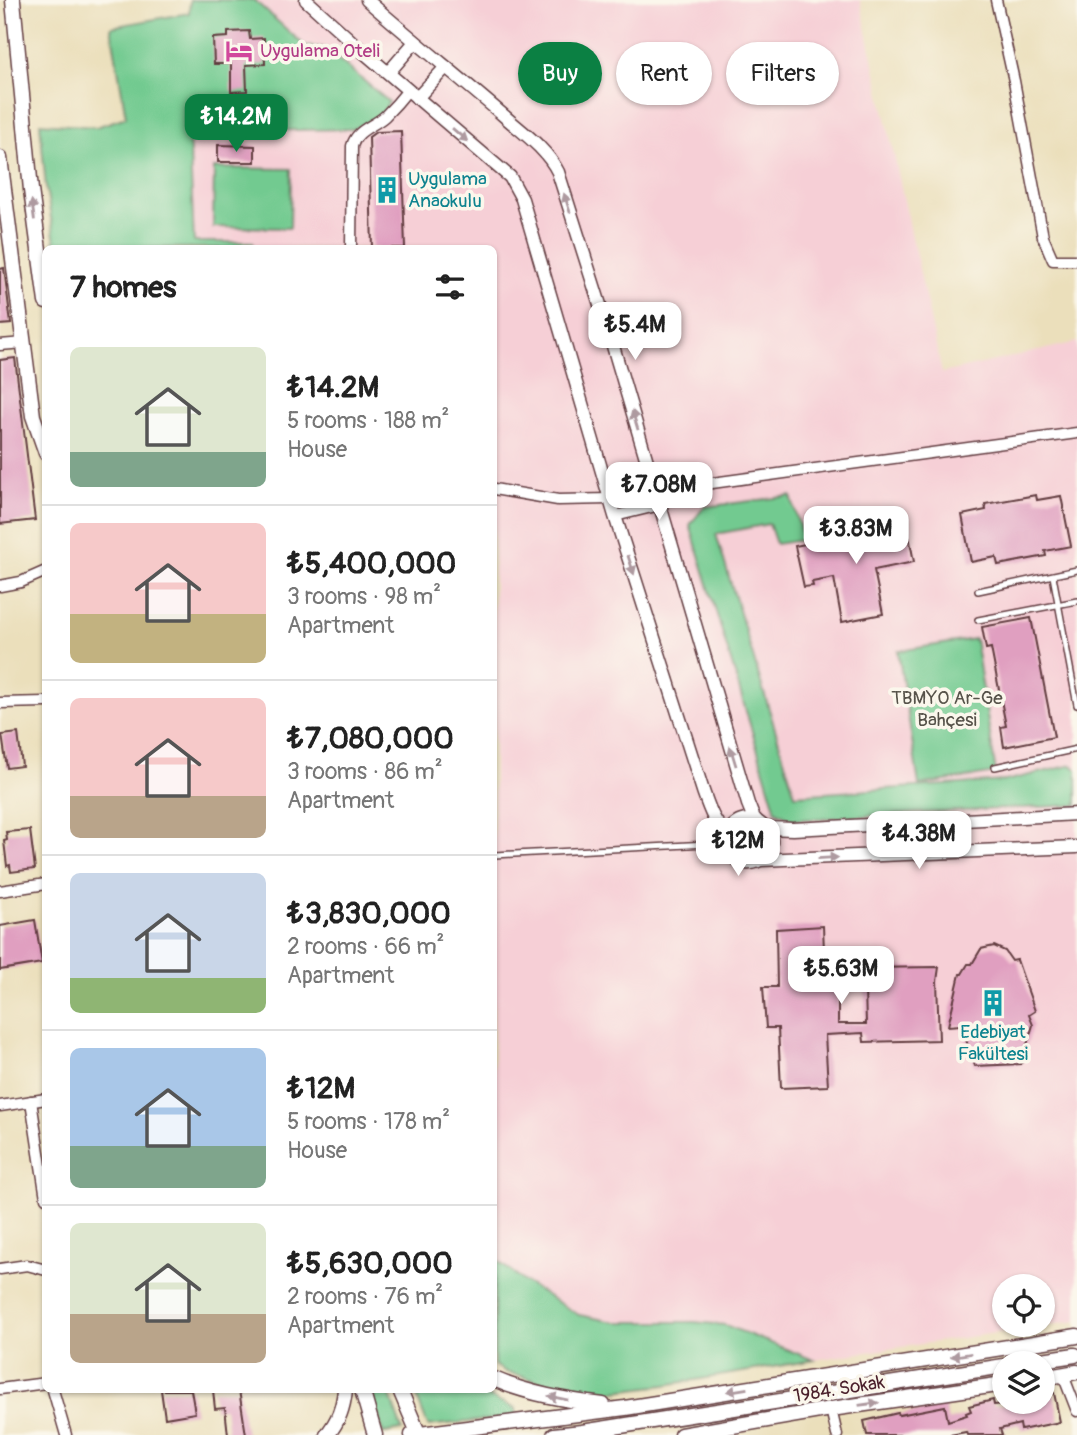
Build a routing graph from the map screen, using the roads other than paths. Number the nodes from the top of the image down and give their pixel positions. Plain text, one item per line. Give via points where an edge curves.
1 (13, 0) edge
2 (306, 0) edge
3 (367, 0) edge
4 (996, 0) edge
5 (415, 42) junction
6 (446, 66) junction
7 (388, 72) junction
8 (413, 94) junction
9 (0, 158) edge
10 (351, 245) edge
11 (1077, 260) edge
12 (42, 272) edge
13 (24, 343) junction
14 (0, 345) edge
15 (1077, 433) edge
16 (42, 442) edge
17 (651, 475) junction
18 (606, 485) junction
19 (683, 487) junction
20 (497, 490) edge
21 (610, 499) junction
22 (660, 505) junction
23 (615, 516) junction
24 (1077, 570) edge
25 (42, 573) edge
26 (1053, 576) junction
27 (0, 586) edge
28 (978, 591) dead end
29 (1077, 601) edge
30 (1058, 604) junction
31 (978, 620) dead end
32 (42, 702) edge
33 (0, 703) edge
34 (1077, 705) edge
35 (1077, 749) edge
36 (995, 767) dead end
37 (1077, 814) edge
38 (761, 824) junction
39 (727, 840) junction
40 (1077, 847) edge
41 (497, 855) edge
42 (760, 860) junction
43 (42, 885) edge
44 (0, 891) edge
45 (42, 1099) edge
46 (30, 1101) junction
47 (0, 1106) edge
48 (42, 1174) edge
49 (0, 1269) edge
50 (42, 1269) edge
51 (1077, 1336) edge
52 (1076, 1355) edge
53 (1055, 1358) edge
54 (992, 1368) edge
55 (1070, 1374) edge
56 (497, 1380) edge
57 (42, 1384) edge
58 (992, 1386) edge
59 (0, 1389) edge
60 (54, 1393) edge
61 (345, 1393) edge
62 (363, 1393) edge
63 (401, 1393) edge
64 (625, 1408) junction
65 (831, 1409) junction
66 (1077, 1411) edge
67 (688, 1434) edge
68 (66, 1435) edge
69 (327, 1435) edge
70 (375, 1435) edge
71 (412, 1435) edge
72 (419, 1435) edge
73 (554, 1435) edge
74 (837, 1435) edge

12 -> 1 main road
2 - 7 street
3 - 5 street
4 - 11 street via 1044,237 1053,260
5 - 6 street
5 - 7 street
6 - 8 street
17 -> 6 street via 552,159
7 - 8 street
8 - 10 street via 354,139
8 -> 18 street via 517,188
9 - 13 main road
13 - 14 street
13 - 16 main road via 33,416
15 - 19 street
17 - 18 street
17 - 19 street
17 - 22 street
18 - 21 street
19 - 22 street
20 - 21 street via 558,500
21 - 23 street
22 - 23 street
38 -> 22 street via 748,804
23 -> 39 street via 703,791
24 - 26 lane
25 - 27 street
26 - 28 lane
26 - 30 lane
29 - 30 lane
30 - 31 lane
30 - 34 lane
32 - 33 street
35 - 36 lane
37 - 38 street via 793,829
38 - 39 street via 741,821 730,830
38 - 42 street via 770,835 771,846
39 - 41 lane
39 - 42 street via 739,861
42 -> 40 street
43 - 44 street
45 - 46 street
46 - 47 street
46 - 48 street
49 - 50 street via 27,1265
51 -> 64 main road
52 - 53 main road
54 - 73 main road
55 - 66 street
64 -> 56 main road via 526,1391
57 - 59 street
65 -> 58 main road, 1984. Sokak
60 - 68 street
61 - 69 main road via 337,1423
62 - 70 main road
63 - 72 main road
64 - 72 main road
65 - 67 main road, 1984. Sokak
65 - 74 street
71 - 72 main road

